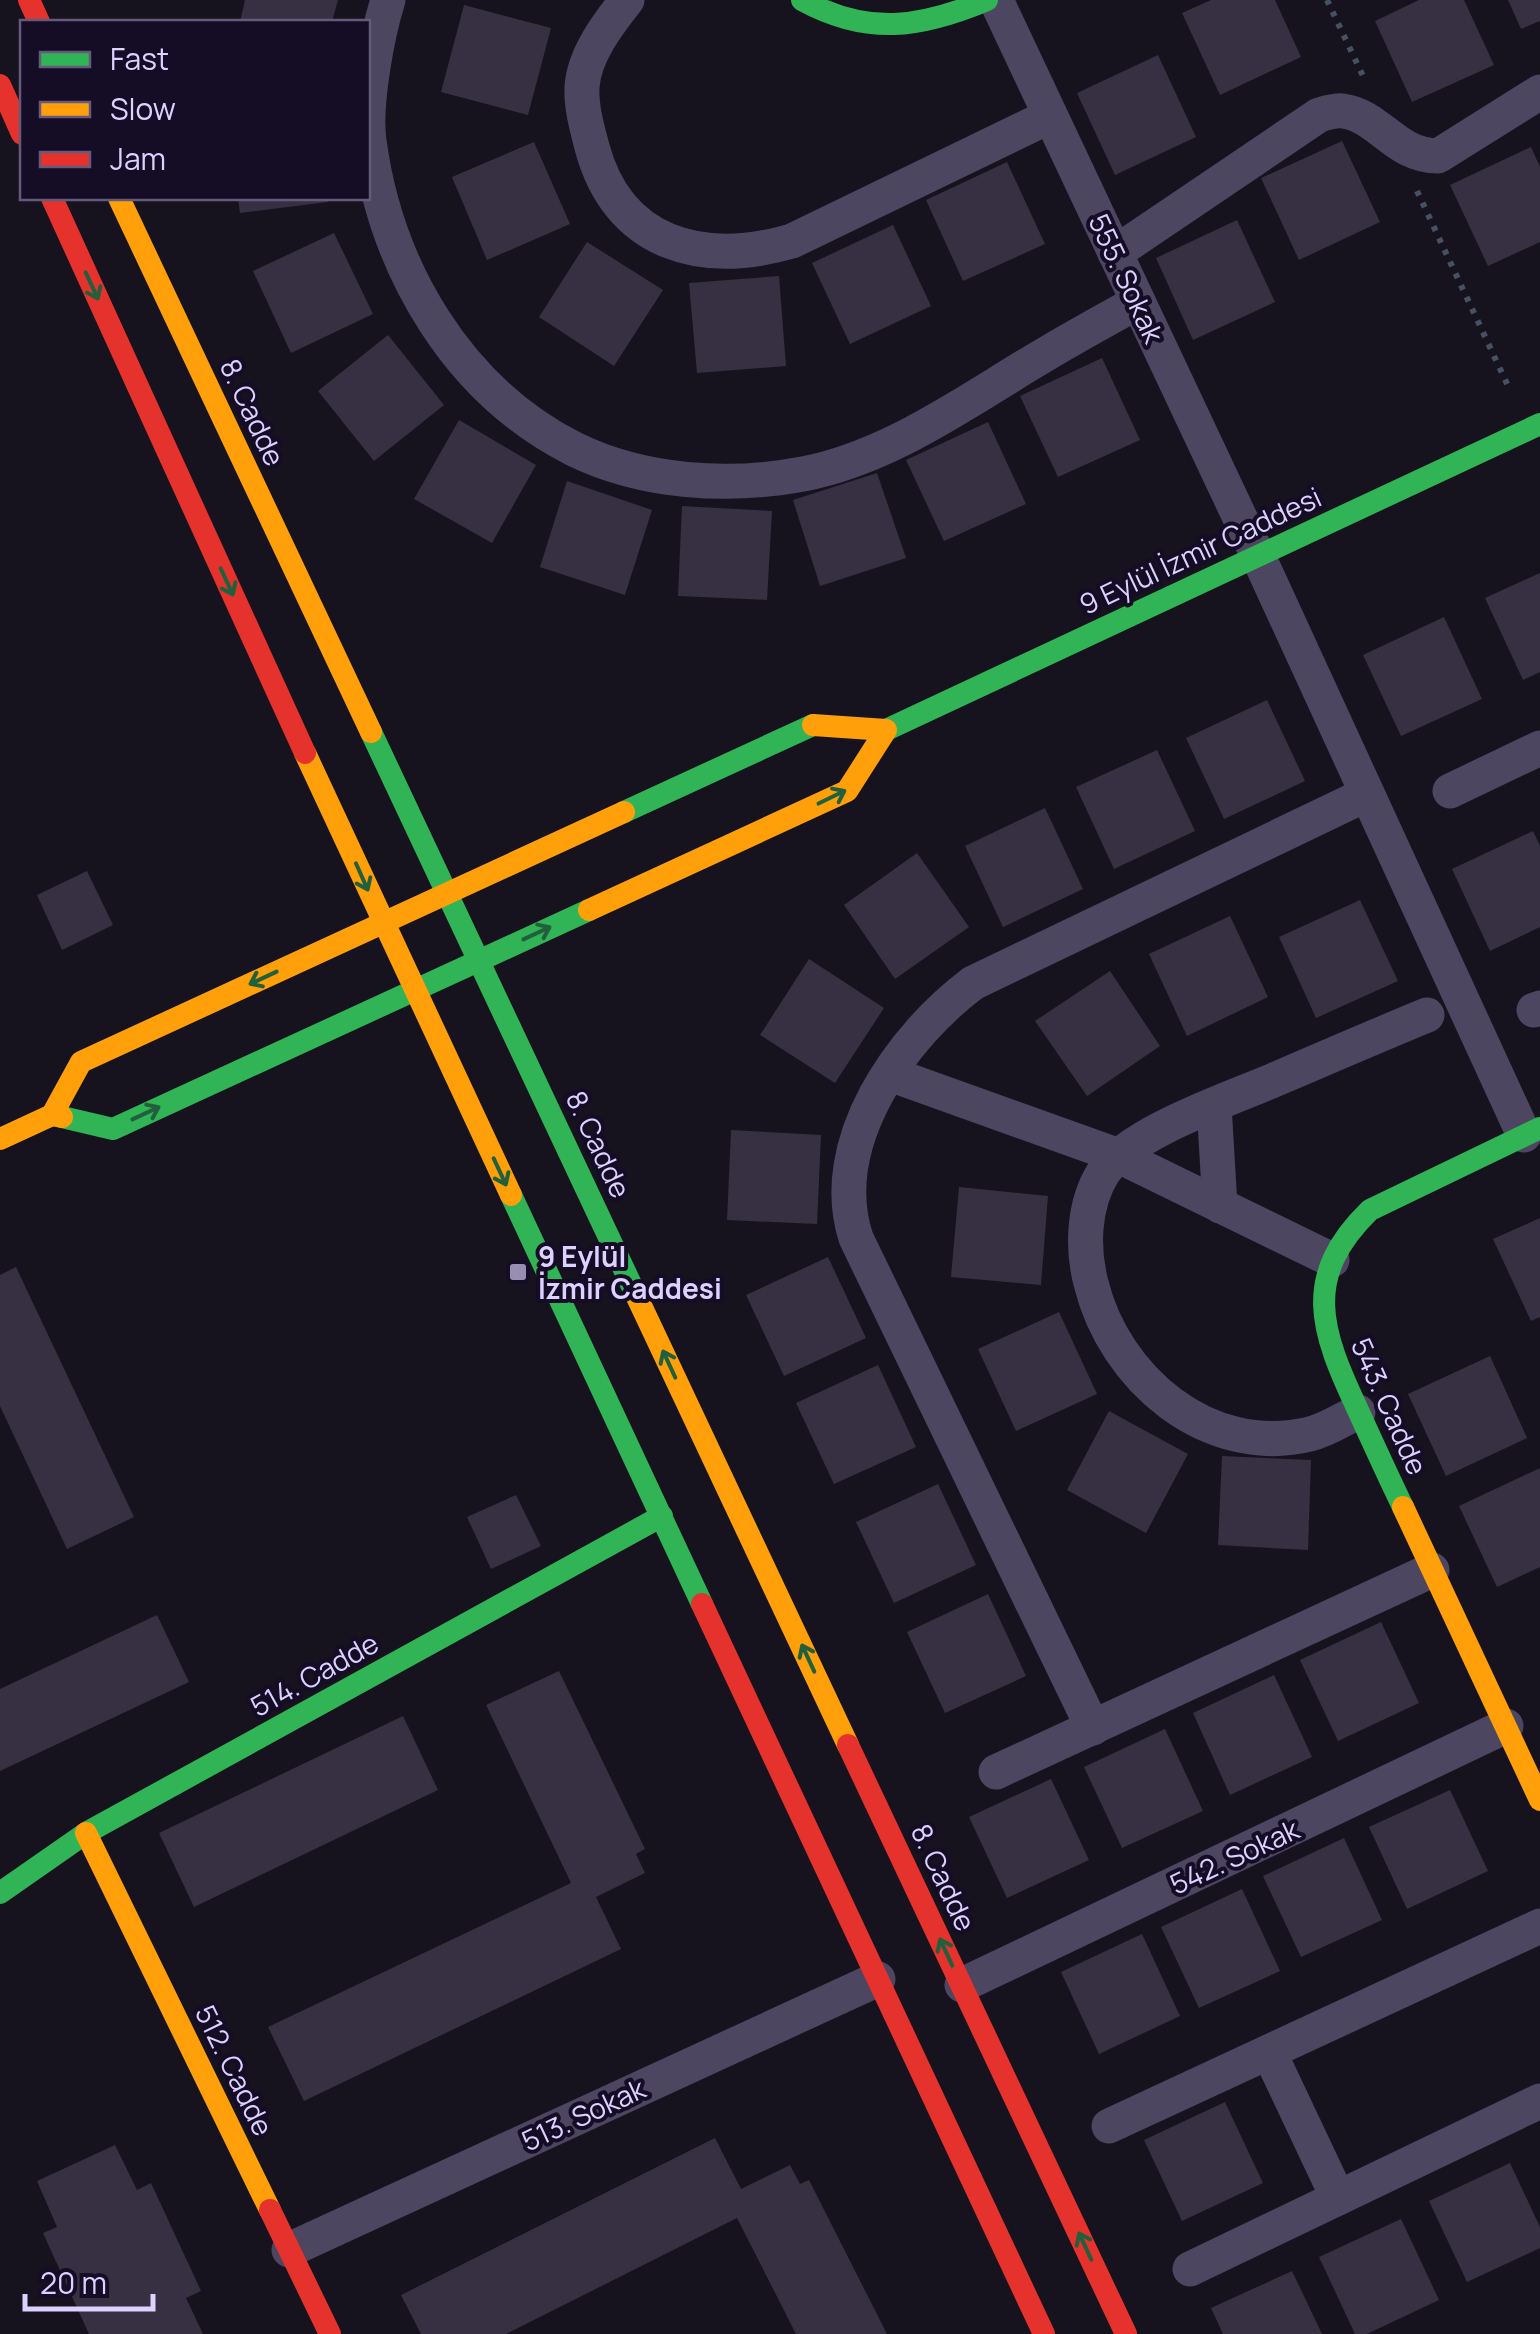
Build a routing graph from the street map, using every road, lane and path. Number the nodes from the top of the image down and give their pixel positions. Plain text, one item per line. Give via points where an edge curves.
1 (388, 0) edge
2 (627, 0) edge
3 (802, 0) edge
4 (987, 0) edge
5 (996, 0) edge
6 (1328, 0) edge
7 (0, 85) edge
8 (1540, 92) edge
9 (370, 112) edge
10 (1050, 116) junction
11 (20, 130) edge
12 (1394, 142) junction
13 (370, 147) edge
14 (53, 200) edge
15 (120, 200) edge
16 (1115, 254) junction
17 (1138, 302) junction
18 (1534, 427) edge
19 (1258, 556) junction
20 (886, 730) junction
21 (1540, 748) edge
22 (1450, 791) dead end
23 (1367, 794) junction
24 (447, 894) junction
25 (383, 923) junction
26 (478, 960) junction
27 (415, 990) junction
28 (1427, 1015) dead end
29 (890, 1074) junction
30 (1214, 1105) junction
31 (52, 1115) junction
32 (1532, 1131) edge
33 (0, 1139) edge
34 (1119, 1156) junction
35 (1220, 1206) junction
36 (1332, 1260) junction
37 (1358, 1412) junction
38 (662, 1516) junction
39 (1432, 1570) junction
40 (1506, 1726) junction
41 (1093, 1728) junction
42 (996, 1772) dead end
43 (1536, 1780) edge
44 (86, 1833) junction
45 (0, 1893) edge
46 (1540, 1926) edge
47 (878, 1979) junction
48 (962, 1985) junction
49 (1269, 2052) junction
50 (1540, 2101) edge
51 (1109, 2126) dead end
52 (1338, 2198) junction
53 (289, 2250) junction
54 (1190, 2269) dead end
55 (330, 2334) edge
56 (1044, 2334) edge
57 (1126, 2334) edge

1 - 9 street via 376,36
2 - 10 street via 589,59 584,117 618,202 634,223 675,243 727,251 792,241
3 - 4 main road via 854,24 888,28 923,24
5 - 10 street, 555. Sokak
6 - 12 path
7 - 11 main road
8 - 12 street via 1438,156 1418,156
10 - 16 street, 555. Sokak
12 - 16 street via 1342,110 1319,115
12 - 18 path
13 - 17 street via 389,232 440,333 524,417 575,450 630,469 688,480 748,481 860,458
14 -> 25 main road
15 - 24 main road, 8. Cadde
16 - 17 street, 555. Sokak
17 - 19 street, 555. Sokak
18 - 19 main road, 9 Eylül İzmir Caddesi
19 - 20 main road, 9 Eylül İzmir Caddesi
19 - 23 street, 555. Sokak
20 - 24 main road, 9 Eylül İzmir Caddesi via 813,725
26 -> 20 main road via 847,791
21 - 22 street
23 - 29 street via 993,970 926,1024
23 - 32 street, 555. Sokak
24 - 25 main road, 9 Eylül İzmir Caddesi
24 - 26 main road, 8. Cadde
25 - 27 main road
25 -> 31 main road, 9 Eylül İzmir Caddesi via 81,1062
26 - 27 main road
48 -> 26 main road, 8. Cadde
31 -> 27 main road via 113,1128
27 -> 38 main road
28 - 30 street
29 - 34 street
29 - 41 street via 856,1146 851,1222
30 - 34 street
30 - 35 street
31 - 33 main road
32 - 36 main road, 543. Cadde via 1370,1210
34 - 35 street
34 - 37 street via 1091,1200 1086,1262 1104,1323 1137,1376 1162,1400 1232,1432 1312,1434
35 - 36 street
36 - 37 main road, 543. Cadde via 1322,1298 1324,1333
37 - 39 main road, 543. Cadde
38 - 44 main road, 514. Cadde
38 - 47 main road
39 - 40 main road, 543. Cadde
39 - 41 street
40 - 43 main road, 543. Cadde
40 - 48 street, 542. Sokak
41 - 42 street
44 - 45 main road, 514. Cadde
44 - 53 main road, 512. Cadde
46 - 49 street
47 - 53 street, 513. Sokak
47 - 56 main road
57 -> 48 main road, 8. Cadde
49 - 51 street
49 - 52 street
50 - 52 street
52 - 54 street
53 - 55 main road, 512. Cadde

